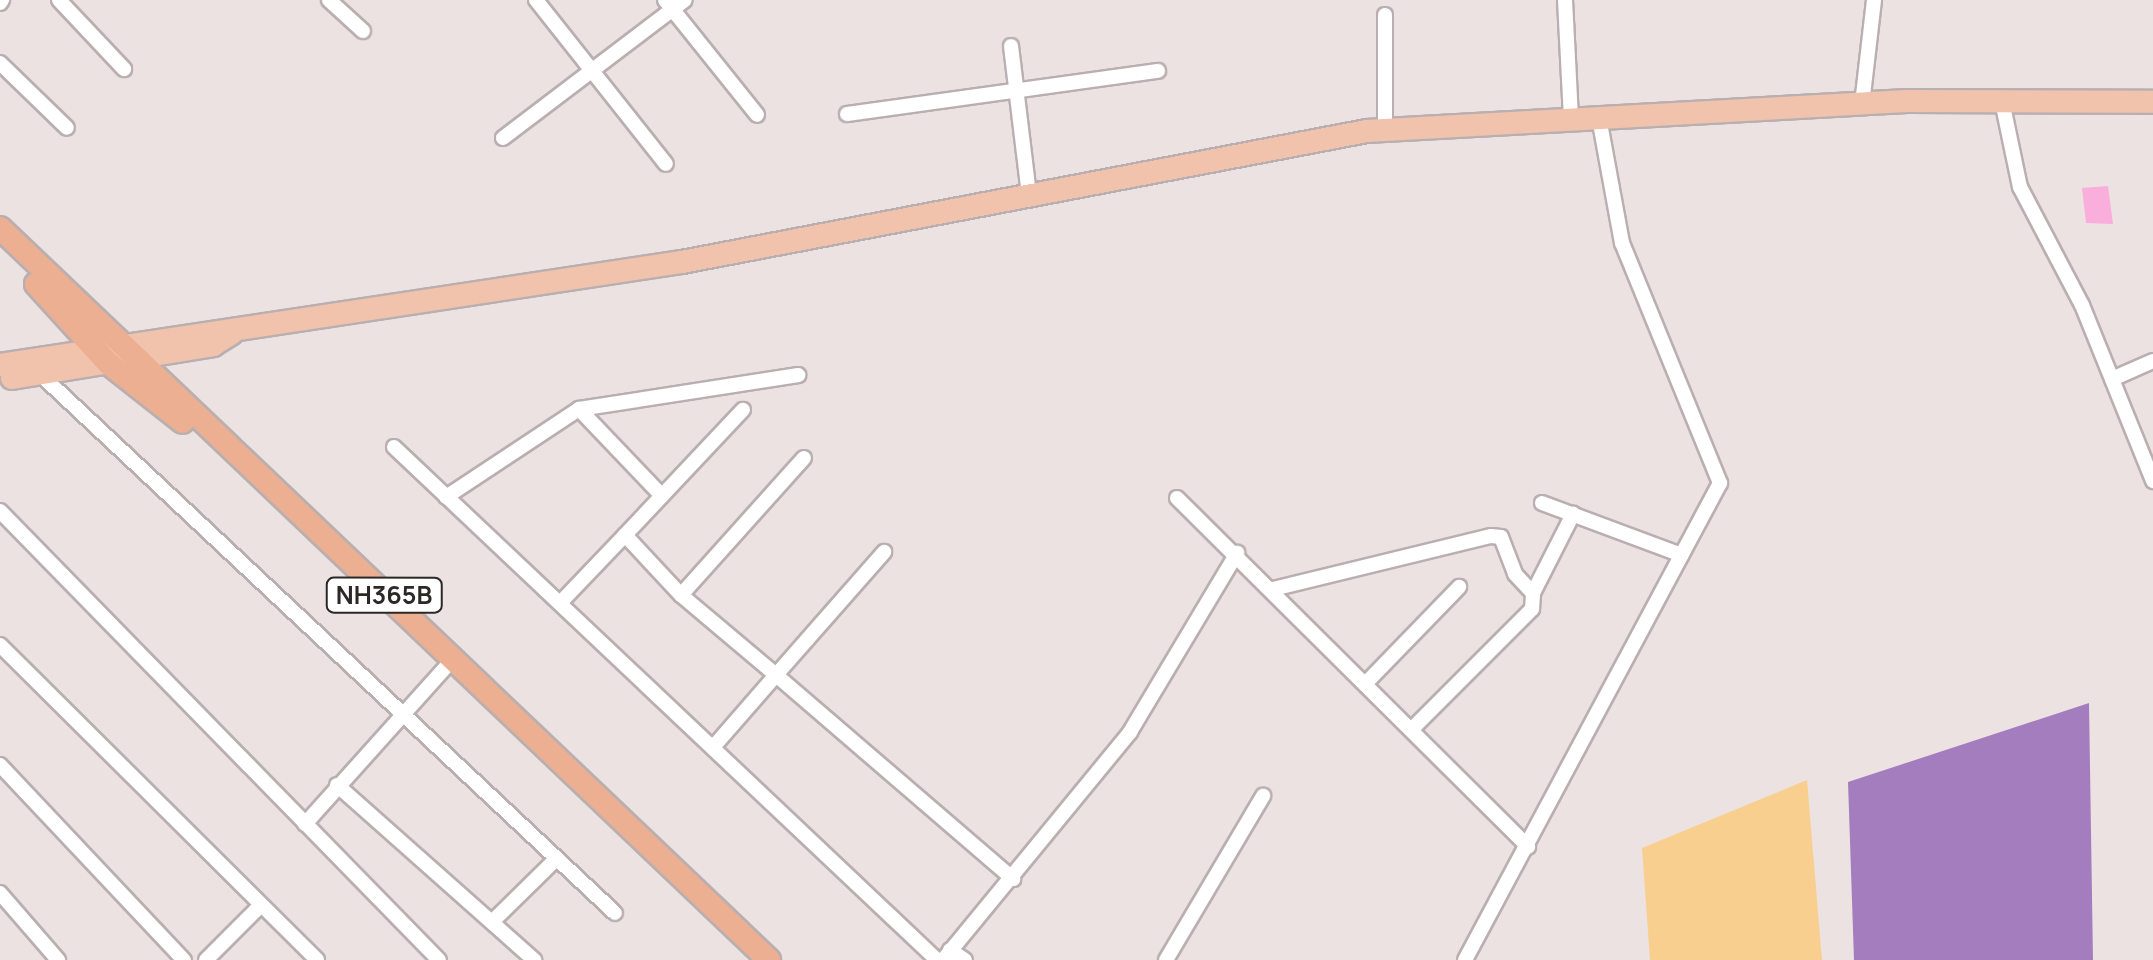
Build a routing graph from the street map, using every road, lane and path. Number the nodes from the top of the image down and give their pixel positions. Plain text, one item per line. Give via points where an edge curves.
1 (59, 0) edge
2 (329, 0) edge
3 (536, 0) edge
4 (1565, 0) edge
5 (1874, 0) edge
6 (675, 3) edge
7 (1385, 16) dead end
8 (363, 31) dead end
9 (1011, 46) dead end
10 (0, 63) edge
11 (124, 69) dead end
12 (1158, 70) dead end
13 (599, 71) junction
14 (1014, 91) junction
15 (2002, 101) junction
16 (2153, 102) edge
17 (1862, 104) junction
18 (847, 114) dead end
19 (757, 115) dead end
20 (1598, 118) junction
21 (1571, 120) junction
22 (66, 128) dead end
23 (1386, 130) junction
24 (503, 138) dead end
25 (666, 164) dead end
26 (1029, 194) junction
27 (0, 228) edge
28 (0, 250) edge
29 (114, 352) junction
30 (2153, 361) edge
31 (0, 365) edge
32 (40, 374) junction
33 (798, 375) dead end
34 (2112, 379) junction
35 (0, 380) edge
36 (579, 409) junction
37 (743, 410) dead end
38 (394, 447) dead end
39 (804, 458) dead end
40 (2153, 481) edge
41 (662, 496) junction
42 (446, 497) junction
43 (1176, 498) dead end
44 (1542, 503) dead end
45 (0, 511) edge
46 (1572, 514) junction
47 (625, 535) junction
48 (884, 552) dead end
49 (1237, 553) junction
50 (1682, 555) junction
51 (1459, 587) dead end
52 (1272, 588) junction
53 (1533, 593) junction
54 (680, 595) junction
55 (561, 602) junction
56 (0, 646) edge
57 (445, 668) junction
58 (776, 675) junction
59 (1366, 683) junction
60 (397, 713) junction
61 (1412, 729) junction
62 (715, 746) junction
63 (0, 765) edge
64 (337, 786) junction
65 (1262, 796) dead end
66 (306, 824) junction
67 (1528, 847) junction
68 (553, 862) junction
69 (1013, 879) junction
70 (0, 892) edge
71 (260, 906) junction
72 (615, 912) dead end
73 (495, 919) junction
74 (943, 956) edge
75 (58, 960) edge
76 (184, 960) edge
77 (206, 960) edge
78 (317, 960) edge
79 (438, 960) edge
80 (534, 960) edge
81 (753, 960) edge
82 (769, 960) edge
83 (966, 960) edge
84 (1166, 960) edge
85 (1465, 960) edge

1 - 11 street
2 - 8 street
3 - 13 street
4 - 21 street
5 - 17 street
6 - 13 street
6 - 19 street
7 - 23 street
9 - 14 street
10 - 22 street
12 - 14 street
13 - 24 street
13 - 25 street
14 - 18 street
14 - 26 street
15 - 16 main road
15 - 17 main road
15 - 34 street via 2020,187
17 - 20 main road
20 - 21 main road
20 - 50 street via 1622,243 1720,482
21 - 23 main road
23 - 26 main road
26 - 29 main road via 720,255 232,334 202,329
27 - 29 highway, NH365B
28 - 29 highway, NH365B
29 - 31 main road
29 - 32 main road
29 - 57 highway, NH365B
29 - 82 highway, NH365B
30 - 34 street
32 - 35 main road
32 - 60 street
33 - 36 street
34 - 40 street
36 - 41 street
36 - 42 street
37 - 41 street
38 - 42 street
39 - 54 street
41 - 47 street
42 - 55 street
43 - 49 street
44 - 46 street
45 - 66 street
46 - 50 street
46 - 53 street
47 - 54 street
47 - 55 street
48 - 58 street
49 - 52 street
49 - 69 street via 1130,732
50 - 67 street
51 - 59 street
52 - 53 street via 1491,536 1501,537 1515,574
52 - 59 street
53 - 61 street via 1532,609
54 - 58 street
55 - 62 street
56 - 71 street
57 - 60 street
57 - 81 highway, NH365B
58 - 62 street
58 - 69 street
59 - 61 street
60 - 64 street
60 - 68 street
61 - 67 street
62 - 74 street
63 - 76 street
64 - 66 street
64 - 73 street
65 - 84 street
66 - 79 street
67 - 85 street
68 - 72 street
68 - 73 street
69 - 74 street
70 - 75 street
71 - 77 street
71 - 78 street
73 - 80 street
74 - 83 street

